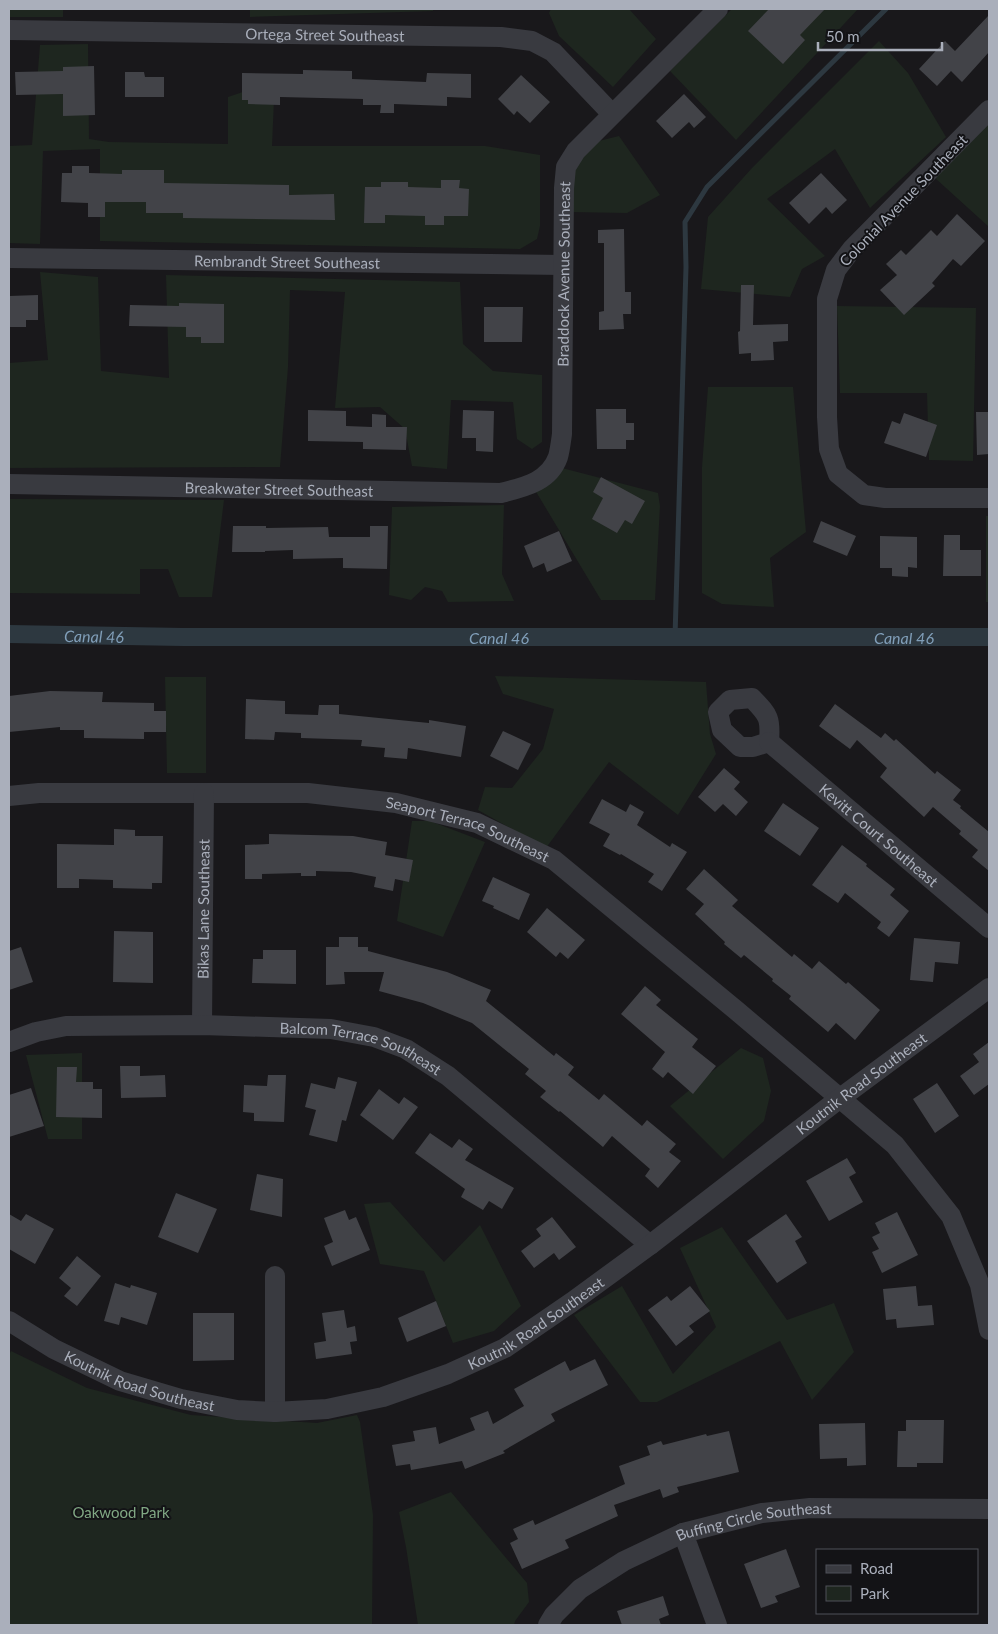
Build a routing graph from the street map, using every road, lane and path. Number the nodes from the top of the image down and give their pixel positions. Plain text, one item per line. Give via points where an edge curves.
1 (718, 9) edge
2 (9, 30) edge
3 (989, 110) edge
4 (612, 114) junction
5 (9, 258) edge
6 (563, 265) junction
7 (546, 476) joint
8 (9, 484) edge
9 (989, 498) edge
10 (769, 742) dead end
11 (204, 793) junction
12 (9, 796) edge
13 (989, 928) edge
14 (989, 988) edge
15 (202, 1025) junction
16 (9, 1042) edge
17 (839, 1099) junction
18 (650, 1245) junction
19 (276, 1276) dead end
20 (9, 1320) edge
21 (989, 1330) edge
22 (276, 1412) junction
23 (989, 1508) edge
24 (683, 1533) junction
25 (548, 1625) edge
26 (717, 1625) edge

1 - 4 street, Braddock Avenue Southeast
2 - 4 street, Ortega Street Southeast via 501,37 532,41 553,52
3 - 9 street, Colonial Avenue Southeast via 852,249 836,270 827,299 829,449 838,474 864,495
4 - 6 street, Braddock Avenue Southeast via 576,151 566,167
5 - 6 street, Rembrandt Street Southeast
6 - 7 street, Braddock Avenue Southeast via 562,434 558,458
7 - 8 street, Breakwater Street Southeast via 529,486 501,493
10 - 13 street, Kevitt Court Southeast
11 - 12 street, Seaport Terrace Southeast via 39,793
11 - 15 street, Bikas Lane Southeast
11 - 17 street, Seaport Terrace Southeast via 308,793 396,802 477,823 546,856 738,1011
14 - 17 street, Koutnik Road Southeast
15 - 16 street, Balcom Terrace Southeast via 66,1026
15 - 18 street, Balcom Terrace Southeast via 331,1029 374,1037 406,1049 448,1076
17 - 18 street, Koutnik Road Southeast
17 - 21 street, Seaport Terrace Southeast via 895,1145 951,1216 980,1285
18 - 22 street, Koutnik Road Southeast via 505,1348 448,1374 383,1397 327,1409
19 - 22 street
20 - 22 street, Koutnik Road Southeast via 54,1349 120,1381 190,1401 237,1410
23 - 24 street, Buffing Circle Southeast via 810,1508 762,1513
24 - 25 street, Buffing Circle Southeast via 624,1561 580,1589
24 - 26 street

